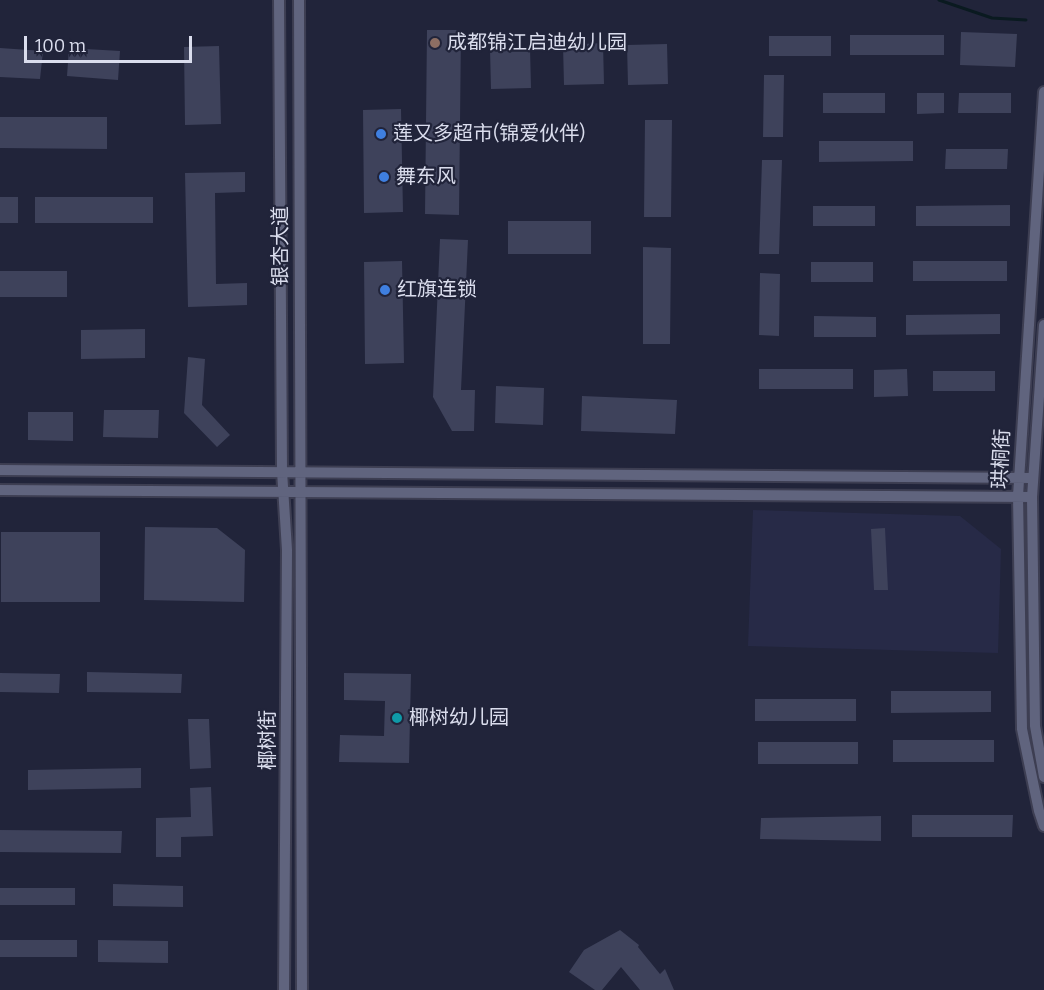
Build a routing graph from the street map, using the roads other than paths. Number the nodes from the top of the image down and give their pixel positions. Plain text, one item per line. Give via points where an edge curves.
1 (279, 0) edge
2 (299, 0) edge
3 (1044, 92) edge
4 (1044, 325) edge
5 (0, 470) edge
6 (282, 471) junction
7 (301, 471) junction
8 (1018, 477) junction
9 (1032, 478) junction
10 (0, 490) edge
11 (283, 491) junction
12 (301, 492) junction
13 (1018, 496) junction
14 (1032, 497) junction
15 (1044, 777) edge
16 (1044, 826) edge
17 (284, 990) edge
18 (302, 990) edge

1 - 6 street, 银杏大道
2 - 7 street, 银杏大道
3 - 8 street, 珙桐街
4 - 9 street, 珙桐街
5 - 6 street
6 - 7 street
6 - 11 street, 银杏大道
7 - 8 street
7 - 12 street, 银杏大道
8 - 9 street
8 - 13 street, 珙桐街
9 - 14 street, 珙桐街
10 - 11 street
11 - 12 street
11 - 17 street, 椰树街 via 287,549
12 - 13 street
12 - 18 street, 椰树街
13 - 14 street
13 - 16 street, 珙桐街 via 1022,729
14 - 15 street, 珙桐街 via 1035,726

